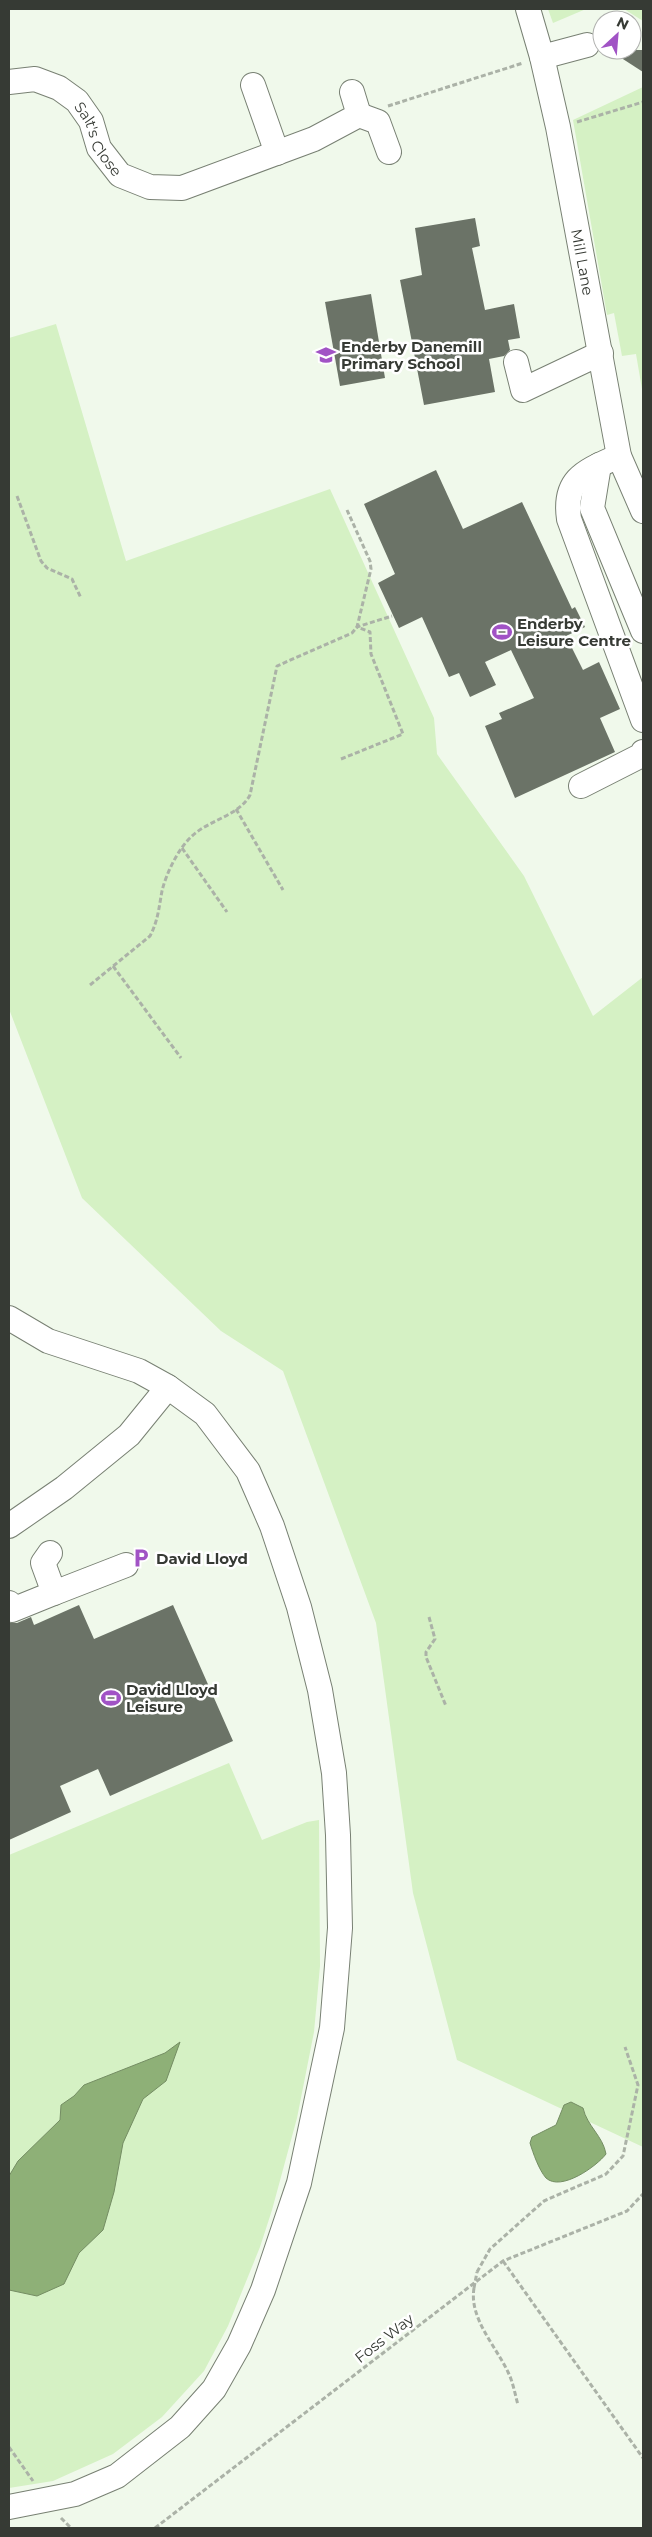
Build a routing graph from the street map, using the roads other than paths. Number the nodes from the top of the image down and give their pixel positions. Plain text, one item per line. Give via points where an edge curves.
1 (528, 9) edge
2 (587, 45) dead end
3 (542, 56) junction
4 (9, 82) edge
5 (254, 85) dead end
6 (352, 92) dead end
7 (359, 115) junction
8 (389, 152) dead end
9 (277, 153) junction
10 (601, 353) junction
11 (516, 362) dead end
12 (609, 460) junction
13 (643, 512) edge
14 (643, 631) edge
15 (643, 720) edge
16 (643, 752) edge
17 (581, 786) dead end
18 (9, 1318) edge
19 (168, 1387) junction
20 (9, 1526) edge
21 (50, 1553) dead end
22 (126, 1565) dead end
23 (54, 1593) junction
24 (10, 1608) edge
25 (9, 2507) edge

1 - 3 street, Mill Lane
2 - 3 street
3 - 10 street, Mill Lane
4 - 9 street, Salt's Close via 35,80 58,88 77,100 91,121 99,148 120,175 150,187 182,188
5 - 9 street
6 - 7 street
7 - 8 street via 378,122
7 - 9 street, Salt's Close via 314,139
10 - 11 street via 523,390
10 - 12 street, Mill Lane
12 - 13 street, Mill Lane
12 - 14 street via 592,508
12 - 15 street via 580,477 570,489 567,502 569,519
16 - 17 street
18 - 19 street via 48,1341 139,1371
19 - 20 street via 129,1435 64,1488
19 - 25 street via 205,1414 248,1471 272,1526 299,1608 320,1690 334,1773 338,1835 340,1928 332,2028 299,2183 263,2290 239,2345 214,2388 180,2427 117,2476 75,2494
21 - 23 street via 43,1563
22 - 23 street
23 - 24 street

